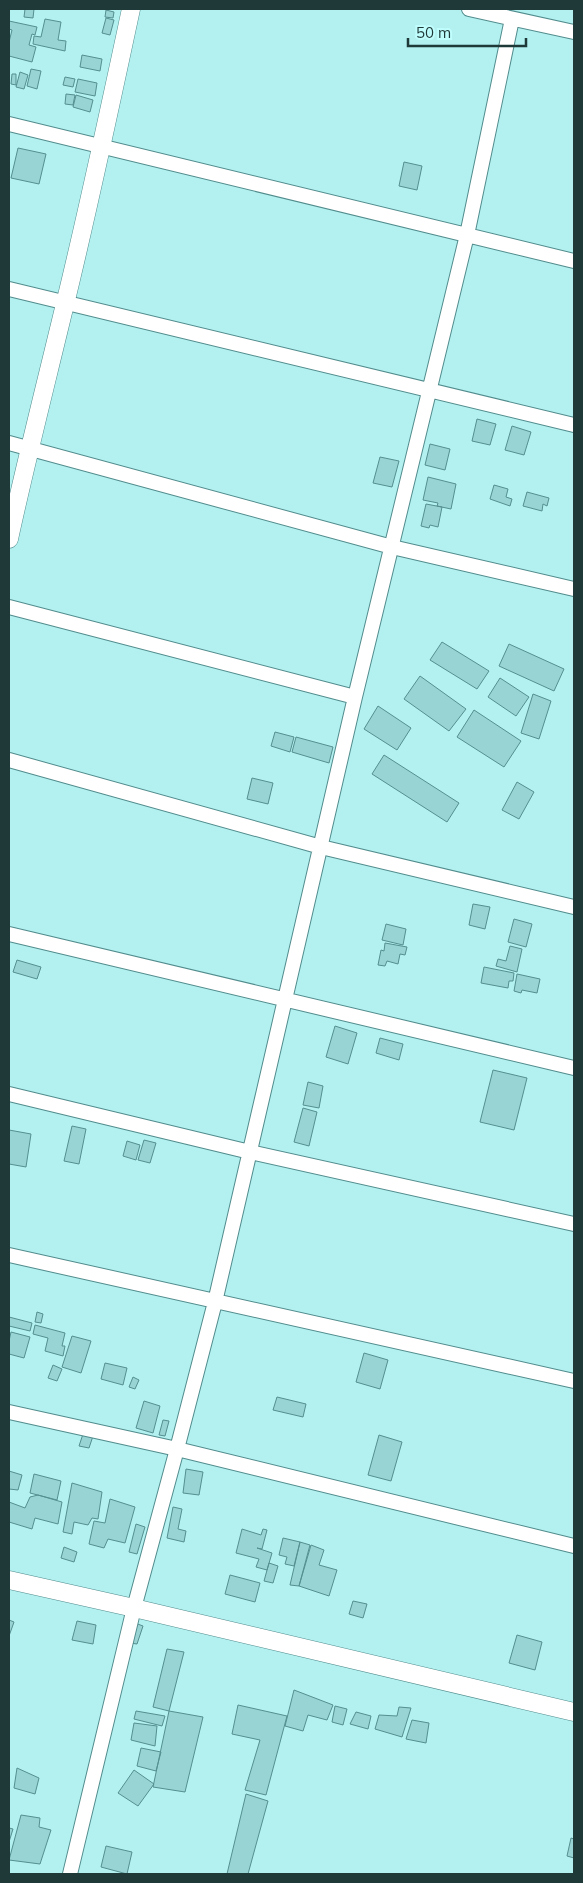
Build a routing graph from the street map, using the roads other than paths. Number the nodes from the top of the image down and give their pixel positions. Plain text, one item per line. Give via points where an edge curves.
1 (131, 9) edge
2 (469, 9) edge
3 (512, 19) junction
4 (574, 32) edge
5 (9, 124) edge
6 (102, 145) junction
7 (466, 236) junction
8 (574, 261) edge
9 (9, 290) edge
10 (65, 303) junction
11 (428, 391) junction
12 (574, 425) edge
13 (9, 443) edge
14 (28, 448) junction
15 (9, 540) edge
16 (392, 546) junction
17 (574, 590) edge
18 (9, 607) edge
19 (355, 697) junction
20 (9, 760) edge
21 (321, 847) junction
22 (574, 907) edge
23 (9, 934) edge
24 (285, 998) junction
25 (574, 1068) edge
26 (9, 1094) edge
27 (250, 1152) junction
28 (574, 1224) edge
29 (9, 1255) edge
30 (215, 1302) junction
31 (574, 1381) edge
32 (9, 1412) edge
33 (177, 1449) junction
34 (574, 1546) edge
35 (9, 1580) edge
36 (134, 1608) junction
37 (574, 1712) edge
38 (70, 1874) edge

1 - 6 street
2 - 3 street
3 - 4 street
3 - 7 street
5 - 6 street
6 - 7 street
6 - 10 street
7 - 8 street
7 - 11 street
9 - 10 street
10 - 11 street
10 - 14 street
11 - 12 street
11 - 16 street
13 - 14 street
14 - 15 street
14 - 16 street
16 - 17 street
16 - 19 street
18 - 19 street
19 - 21 street
20 - 21 street
21 - 22 street
21 - 24 street
23 - 24 street
24 - 25 street
24 - 27 street
26 - 27 street
27 - 28 street
27 - 30 street
29 - 30 street
30 - 31 street
30 - 33 street
32 - 33 street
33 - 34 street
33 - 36 street
35 - 36 street
36 - 37 street
36 - 38 street

